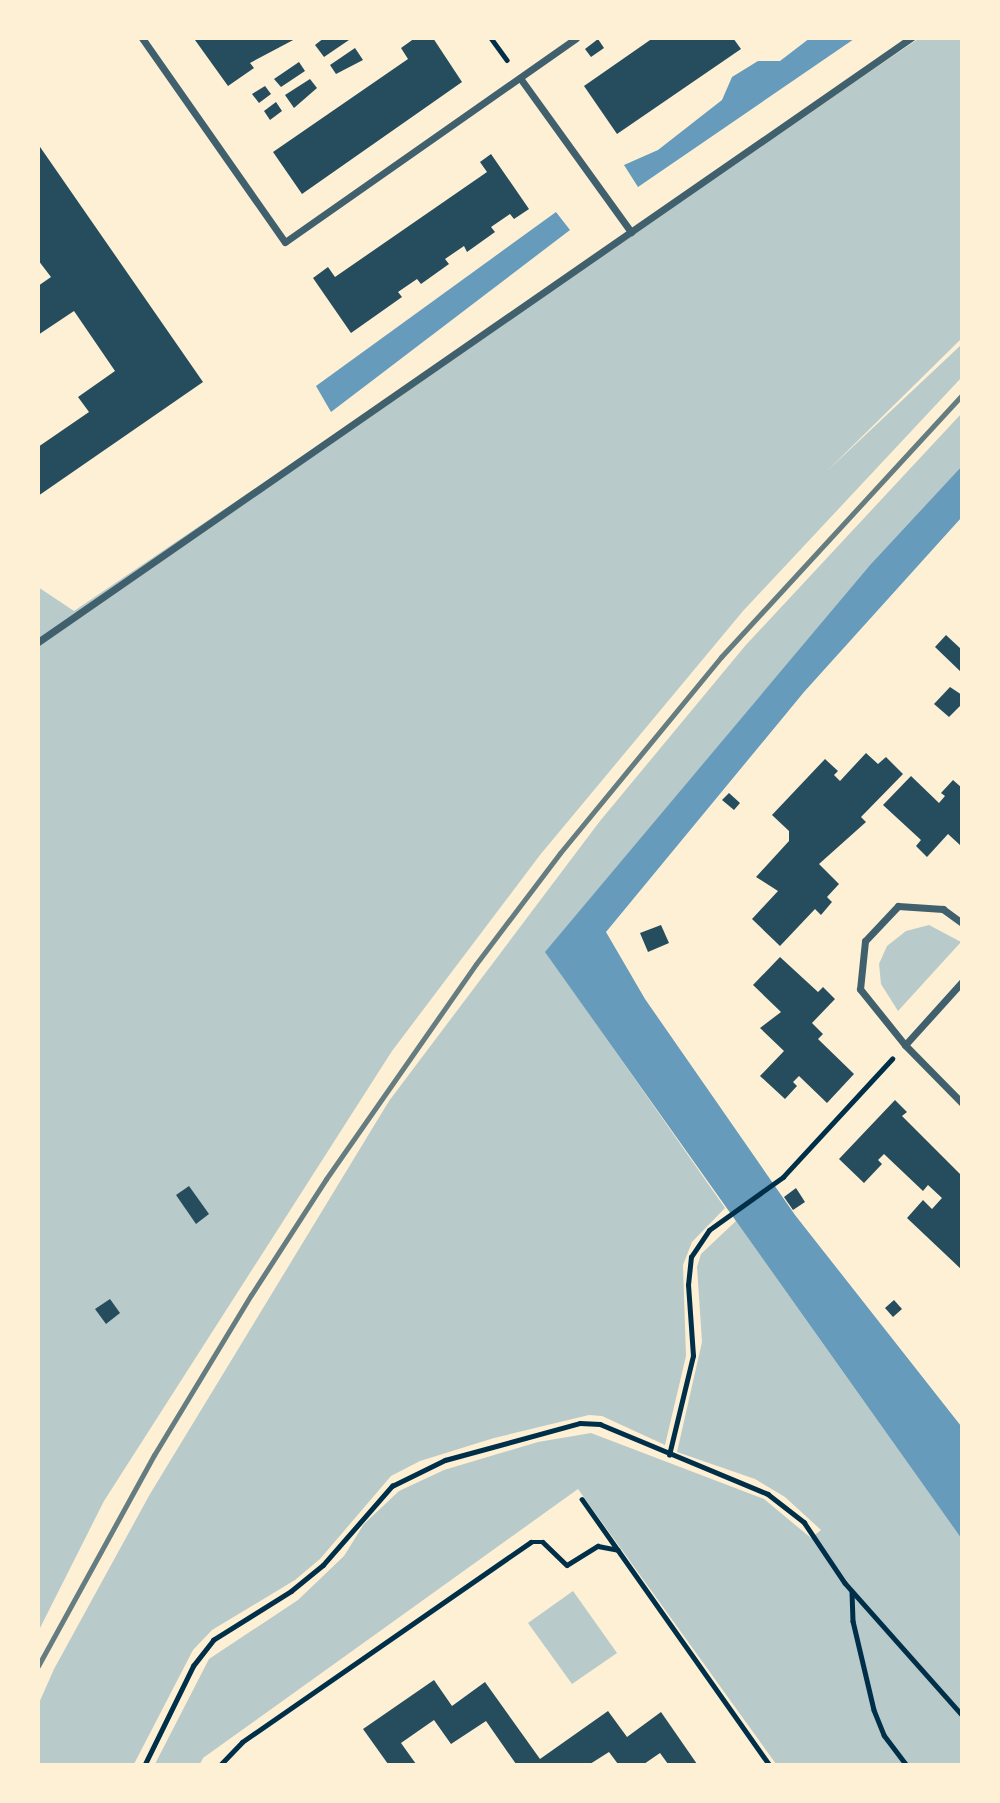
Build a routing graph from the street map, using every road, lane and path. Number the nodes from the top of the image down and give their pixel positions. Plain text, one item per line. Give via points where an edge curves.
1 (142, 38) edge
2 (576, 38) edge
3 (911, 38) edge
4 (520, 78) junction
5 (631, 232) junction
6 (38, 642) edge
7 (961, 923) edge
8 (961, 982) edge
9 (905, 1045) junction
10 (961, 1102) edge
11 (669, 1455) junction
12 (582, 1499) dead end
13 (618, 1550) junction
14 (852, 1591) junction
15 (961, 1715) edge
16 (145, 1765) edge
17 (221, 1765) edge
18 (769, 1765) edge
19 (906, 1765) edge

1 - 4 street via 285,242
2 - 4 street
3 - 5 street
4 - 5 street
5 - 6 street
7 - 9 street via 943,909 898,906 865,941 860,989
8 - 9 street
9 - 10 street
9 - 11 path via 783,1177 721,1221 691,1257 688,1285 693,1356
11 - 14 path via 768,1494 804,1522
11 - 16 path via 600,1424 580,1423 445,1460 403,1479 366,1511 323,1565 214,1640 192,1666
12 - 13 path
13 - 17 path via 598,1546 567,1565 543,1542 531,1542 242,1742
13 - 18 path
14 - 15 path
14 - 19 path via 853,1621 874,1710

